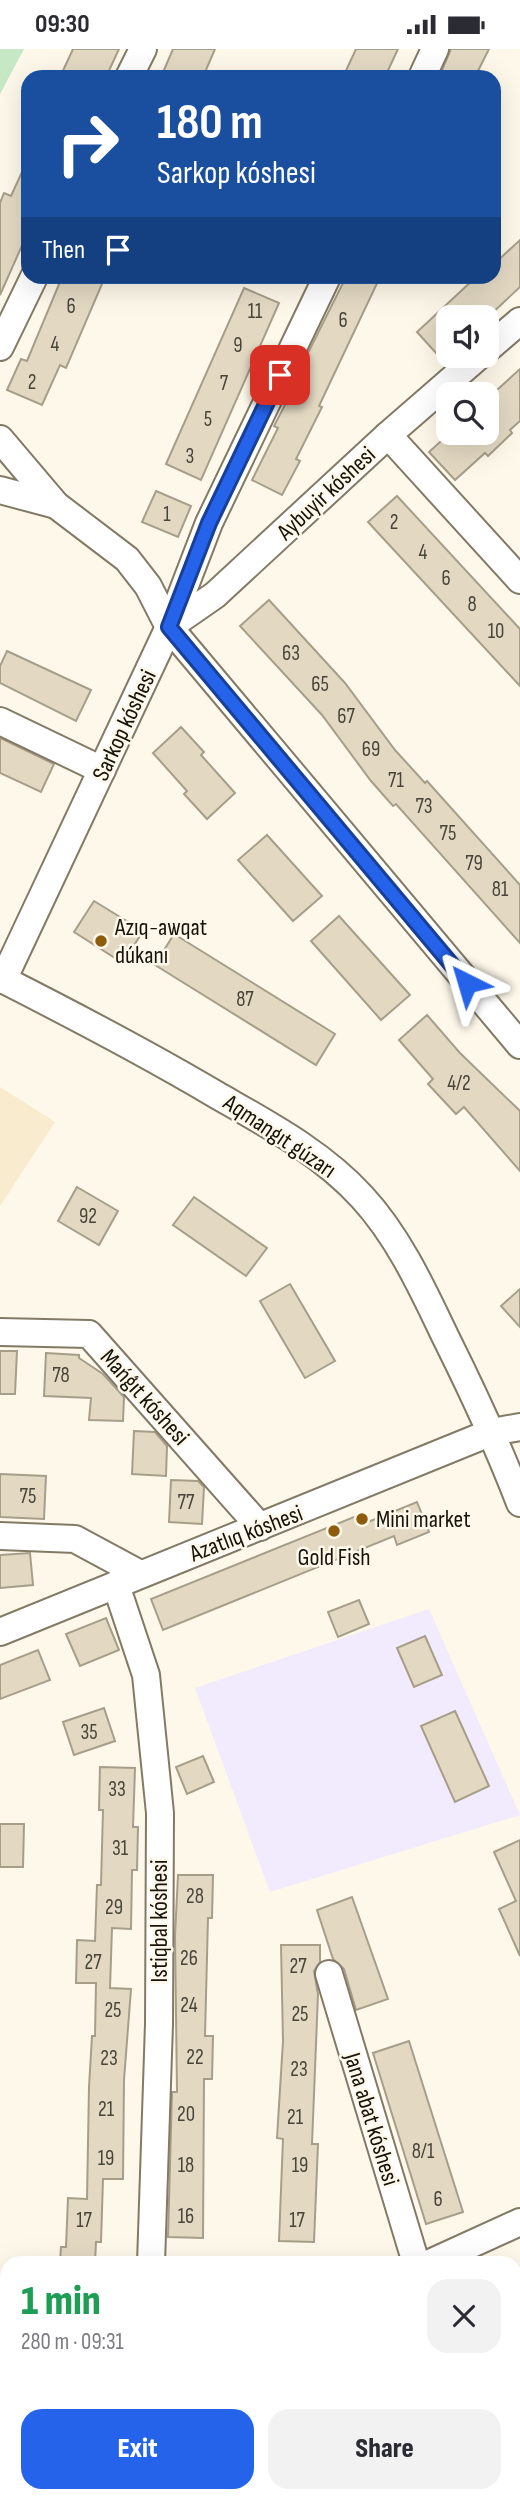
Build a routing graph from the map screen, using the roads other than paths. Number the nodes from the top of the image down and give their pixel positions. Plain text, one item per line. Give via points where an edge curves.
1 (143, 49) edge
2 (435, 49) edge
3 (132, 70) edge
4 (425, 70) edge
5 (31, 284) edge
6 (324, 284) edge
7 (520, 321) edge
8 (499, 339) edge
9 (0, 348) edge
10 (465, 368) edge
11 (388, 435) junction
12 (0, 439) edge
13 (0, 490) edge
14 (56, 505) junction
15 (520, 580) edge
16 (169, 627) junction
17 (0, 721) edge
18 (102, 770) junction
19 (1, 979) edge
20 (520, 1045) edge
21 (0, 1332) edge
22 (520, 1427) edge
23 (492, 1432) junction
24 (520, 1503) edge
25 (260, 1527) junction
26 (0, 1536) edge
27 (128, 1579) junction
28 (0, 1632) edge
29 (329, 1974) dead end
30 (520, 2223) edge
31 (151, 2256) edge
32 (414, 2256) edge
33 (446, 2256) edge

1 - 3 street
2 - 4 street
5 - 9 street
6 - 16 street, Sarkop kóshesi via 209,523
7 - 8 street
10 - 11 street, Aybuyir kóshesi
11 - 15 street
11 - 16 street, Aybuyir kóshesi via 215,595
12 - 14 street
13 - 14 street
14 - 16 street via 127,559 148,586
16 - 18 street, Sarkop kóshesi
16 - 20 street
17 - 18 street
18 - 19 street, Sarkop kóshesi
19 - 23 street, Aqmangıt gúzarı via 114,1035 275,1129 335,1170 386,1226
21 - 25 street, Mańǵıt kóshesi via 89,1334
22 - 23 street, Azatlıq kóshesi
23 - 24 street, Aqmangıt gúzarı
23 - 25 street, Azatlıq kóshesi
25 - 27 street, Azatlıq kóshesi
26 - 27 street via 75,1539
27 - 28 street, Azatlıq kóshesi
27 - 31 street, Istiqbal kóshesi via 146,1675 160,1813
29 - 32 street, Jana abat kóshesi
30 - 33 street

